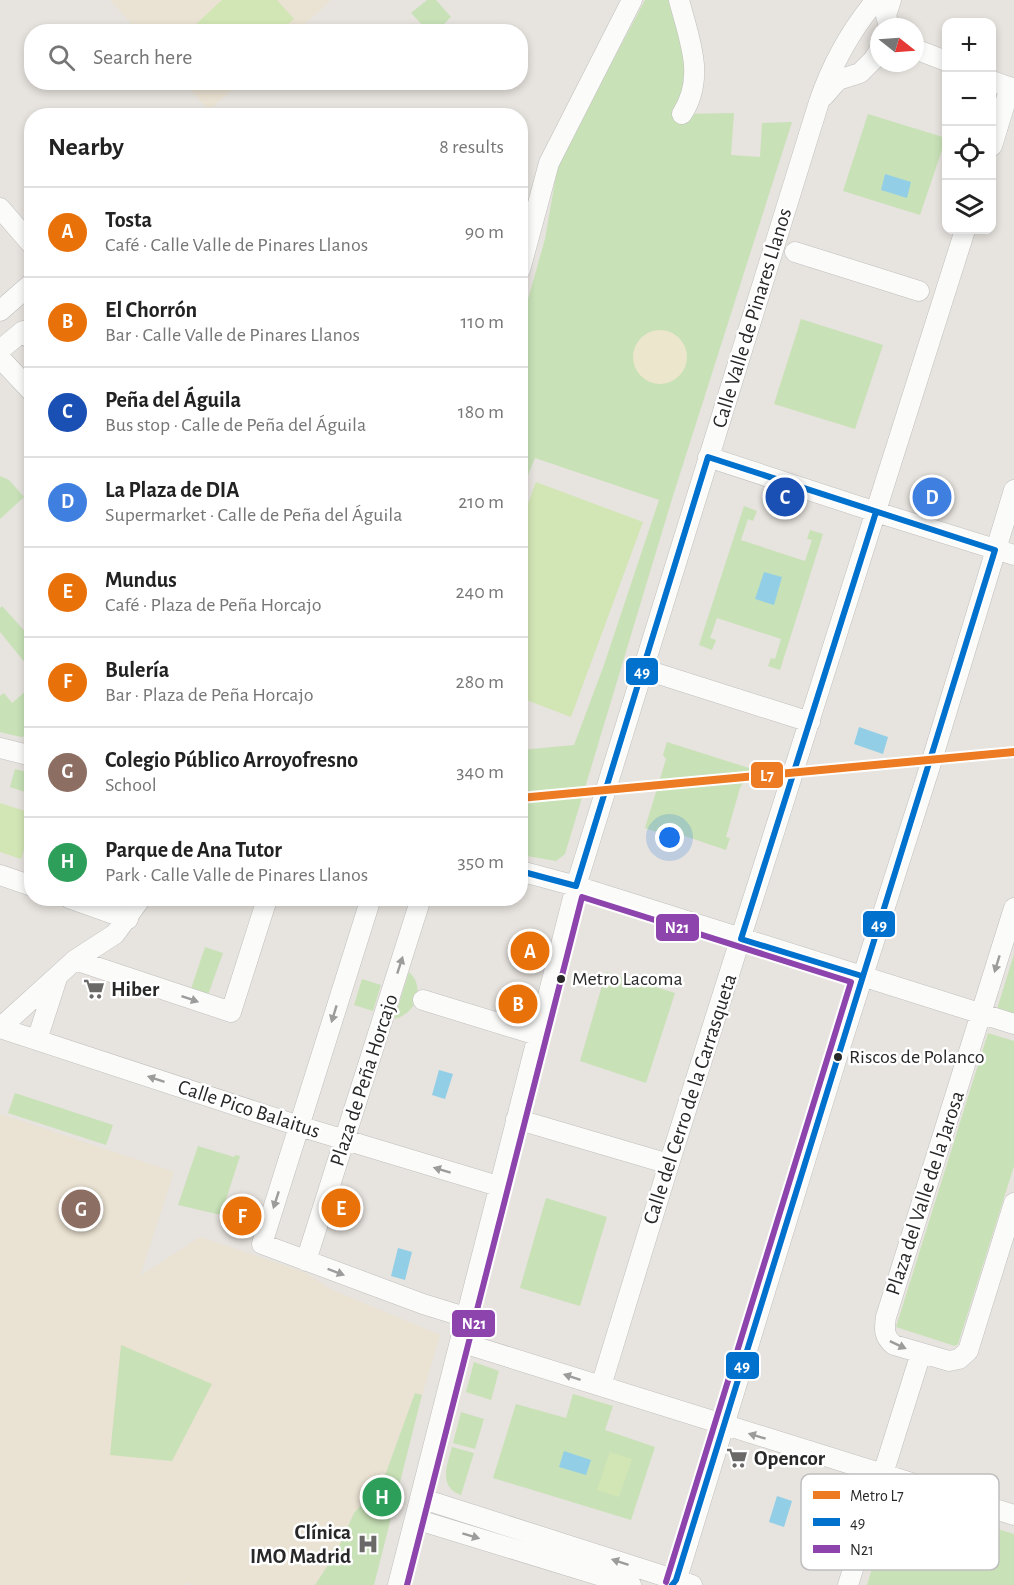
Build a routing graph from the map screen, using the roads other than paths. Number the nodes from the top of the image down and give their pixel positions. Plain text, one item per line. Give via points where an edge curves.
1 (632, 0) edge
2 (679, 0) edge
3 (876, 0) edge
4 (884, 0) edge
5 (891, 0) edge
6 (880, 18) edge
7 (887, 18) edge
8 (843, 48) junction
9 (870, 53) edge
10 (924, 53) edge
11 (924, 57) edge
12 (870, 61) edge
13 (942, 61) edge
14 (942, 62) edge
15 (924, 65) edge
16 (942, 71) edge
17 (1005, 86) edge
18 (819, 102) junction
19 (682, 114) dead end
20 (996, 128) edge
21 (0, 208) edge
22 (964, 234) edge
23 (24, 236) edge
24 (528, 240) edge
25 (795, 252) dead end
26 (24, 290) edge
27 (919, 291) dead end
28 (0, 311) edge
29 (24, 332) edge
30 (0, 350) edge
31 (0, 358) edge
32 (24, 384) edge
33 (708, 457) junction
34 (1014, 490) edge
35 (876, 512) junction
36 (1005, 552) edge
37 (643, 669) junction
38 (810, 722) junction
39 (0, 748) edge
40 (24, 754) edge
41 (528, 873) edge
42 (0, 875) edge
43 (24, 883) edge
44 (576, 886) junction
45 (91, 906) edge
46 (136, 906) edge
47 (265, 906) edge
48 (368, 906) edge
49 (418, 906) edge
50 (1014, 908) edge
51 (128, 919) junction
52 (741, 939) junction
53 (75, 960) junction
54 (57, 975) junction
55 (862, 976) junction
56 (423, 1000) dead end
57 (981, 1014) junction
58 (1014, 1024) edge
59 (0, 1028) edge
60 (537, 1035) junction
61 (37, 1040) junction
62 (516, 1119) junction
63 (299, 1126) junction
64 (345, 1140) junction
65 (669, 1164) junction
66 (498, 1186) junction
67 (1014, 1203) edge
68 (306, 1261) junction
69 (465, 1317) junction
70 (460, 1342) junction
71 (921, 1353) junction
72 (601, 1386) junction
73 (723, 1425) junction
74 (880, 1474) edge
75 (883, 1474) edge
76 (420, 1498) junction
77 (999, 1510) edge
78 (1014, 1515) edge
79 (415, 1519) junction
80 (853, 1570) edge
81 (679, 1584) edge
82 (398, 1585) edge
83 (631, 1585) edge
84 (848, 1585) edge

1 - 24 street via 549,163
2 - 19 street via 695,63 691,100
3 - 8 street, Calle Valle de Pinares Llanos
4 - 6 street
5 - 7 street
8 - 9 street via 846,54
8 - 18 street, Calle Valle de Pinares Llanos
10 - 13 street
11 - 14 street
12 - 18 street via 860,73 838,80
15 - 16 street
17 - 20 street
18 - 33 street, Calle Valle de Pinares Llanos
21 - 23 street
22 - 35 street, Calle del Cerro de la Carrasqueta
25 - 27 street
26 - 28 street
29 - 30 street
31 - 32 street
33 - 35 street
33 - 37 street, Calle Valle de Pinares Llanos
34 - 36 street
35 - 36 street
35 - 38 street, Calle del Cerro de la Carrasqueta
36 - 55 street
37 - 38 street
37 - 44 street, Calle Valle de Pinares Llanos
38 - 52 street, Calle del Cerro de la Carrasqueta
39 - 40 street
41 - 44 street
42 - 43 street
44 - 52 street
44 - 60 street, Calle Valle de Pinares Llanos
45 - 51 street
46 - 51 street
53 -> 47 street via 231,1012
48 -> 63 street
64 -> 49 street, Plaza de Peña Horcajo
50 -> 57 street, Plaza del Valle de la Jarosa
51 - 53 street via 115,934
52 - 55 street
52 - 65 street, Calle del Cerro de la Carrasqueta
53 - 54 street
54 - 59 street
54 - 61 street
55 - 57 street
55 - 73 street
56 - 60 street
57 - 58 street
57 -> 71 street, Plaza del Valle de la Jarosa via 886,1317 888,1340
59 - 61 street, Calle Pico Balaitus
60 - 62 street, Calle Valle de Pinares Llanos
63 -> 61 street, Calle Pico Balaitus
62 - 65 street
62 - 66 street, Calle Valle de Pinares Llanos
63 - 64 street, Calle Pico Balaitus
63 -> 68 street via 262,1244
66 -> 64 street, Calle Pico Balaitus
64 - 68 street, Plaza de Peña Horcajo
65 - 72 street, Calle del Cerro de la Carrasqueta
66 - 69 street, Calle Valle de Pinares Llanos
67 - 71 street, Plaza del Valle de la Jarosa via 968,1351 949,1361
68 -> 69 street
69 - 70 street, Calle Valle de Pinares Llanos
72 -> 70 street
70 - 76 street, Calle Valle de Pinares Llanos
71 - 75 street
72 - 73 street
74 -> 73 street
73 - 81 street
76 - 79 street, Calle Valle de Pinares Llanos
81 -> 76 street
77 - 78 street
79 - 82 street, Calle Valle de Pinares Llanos
79 -> 83 street
80 - 84 street

